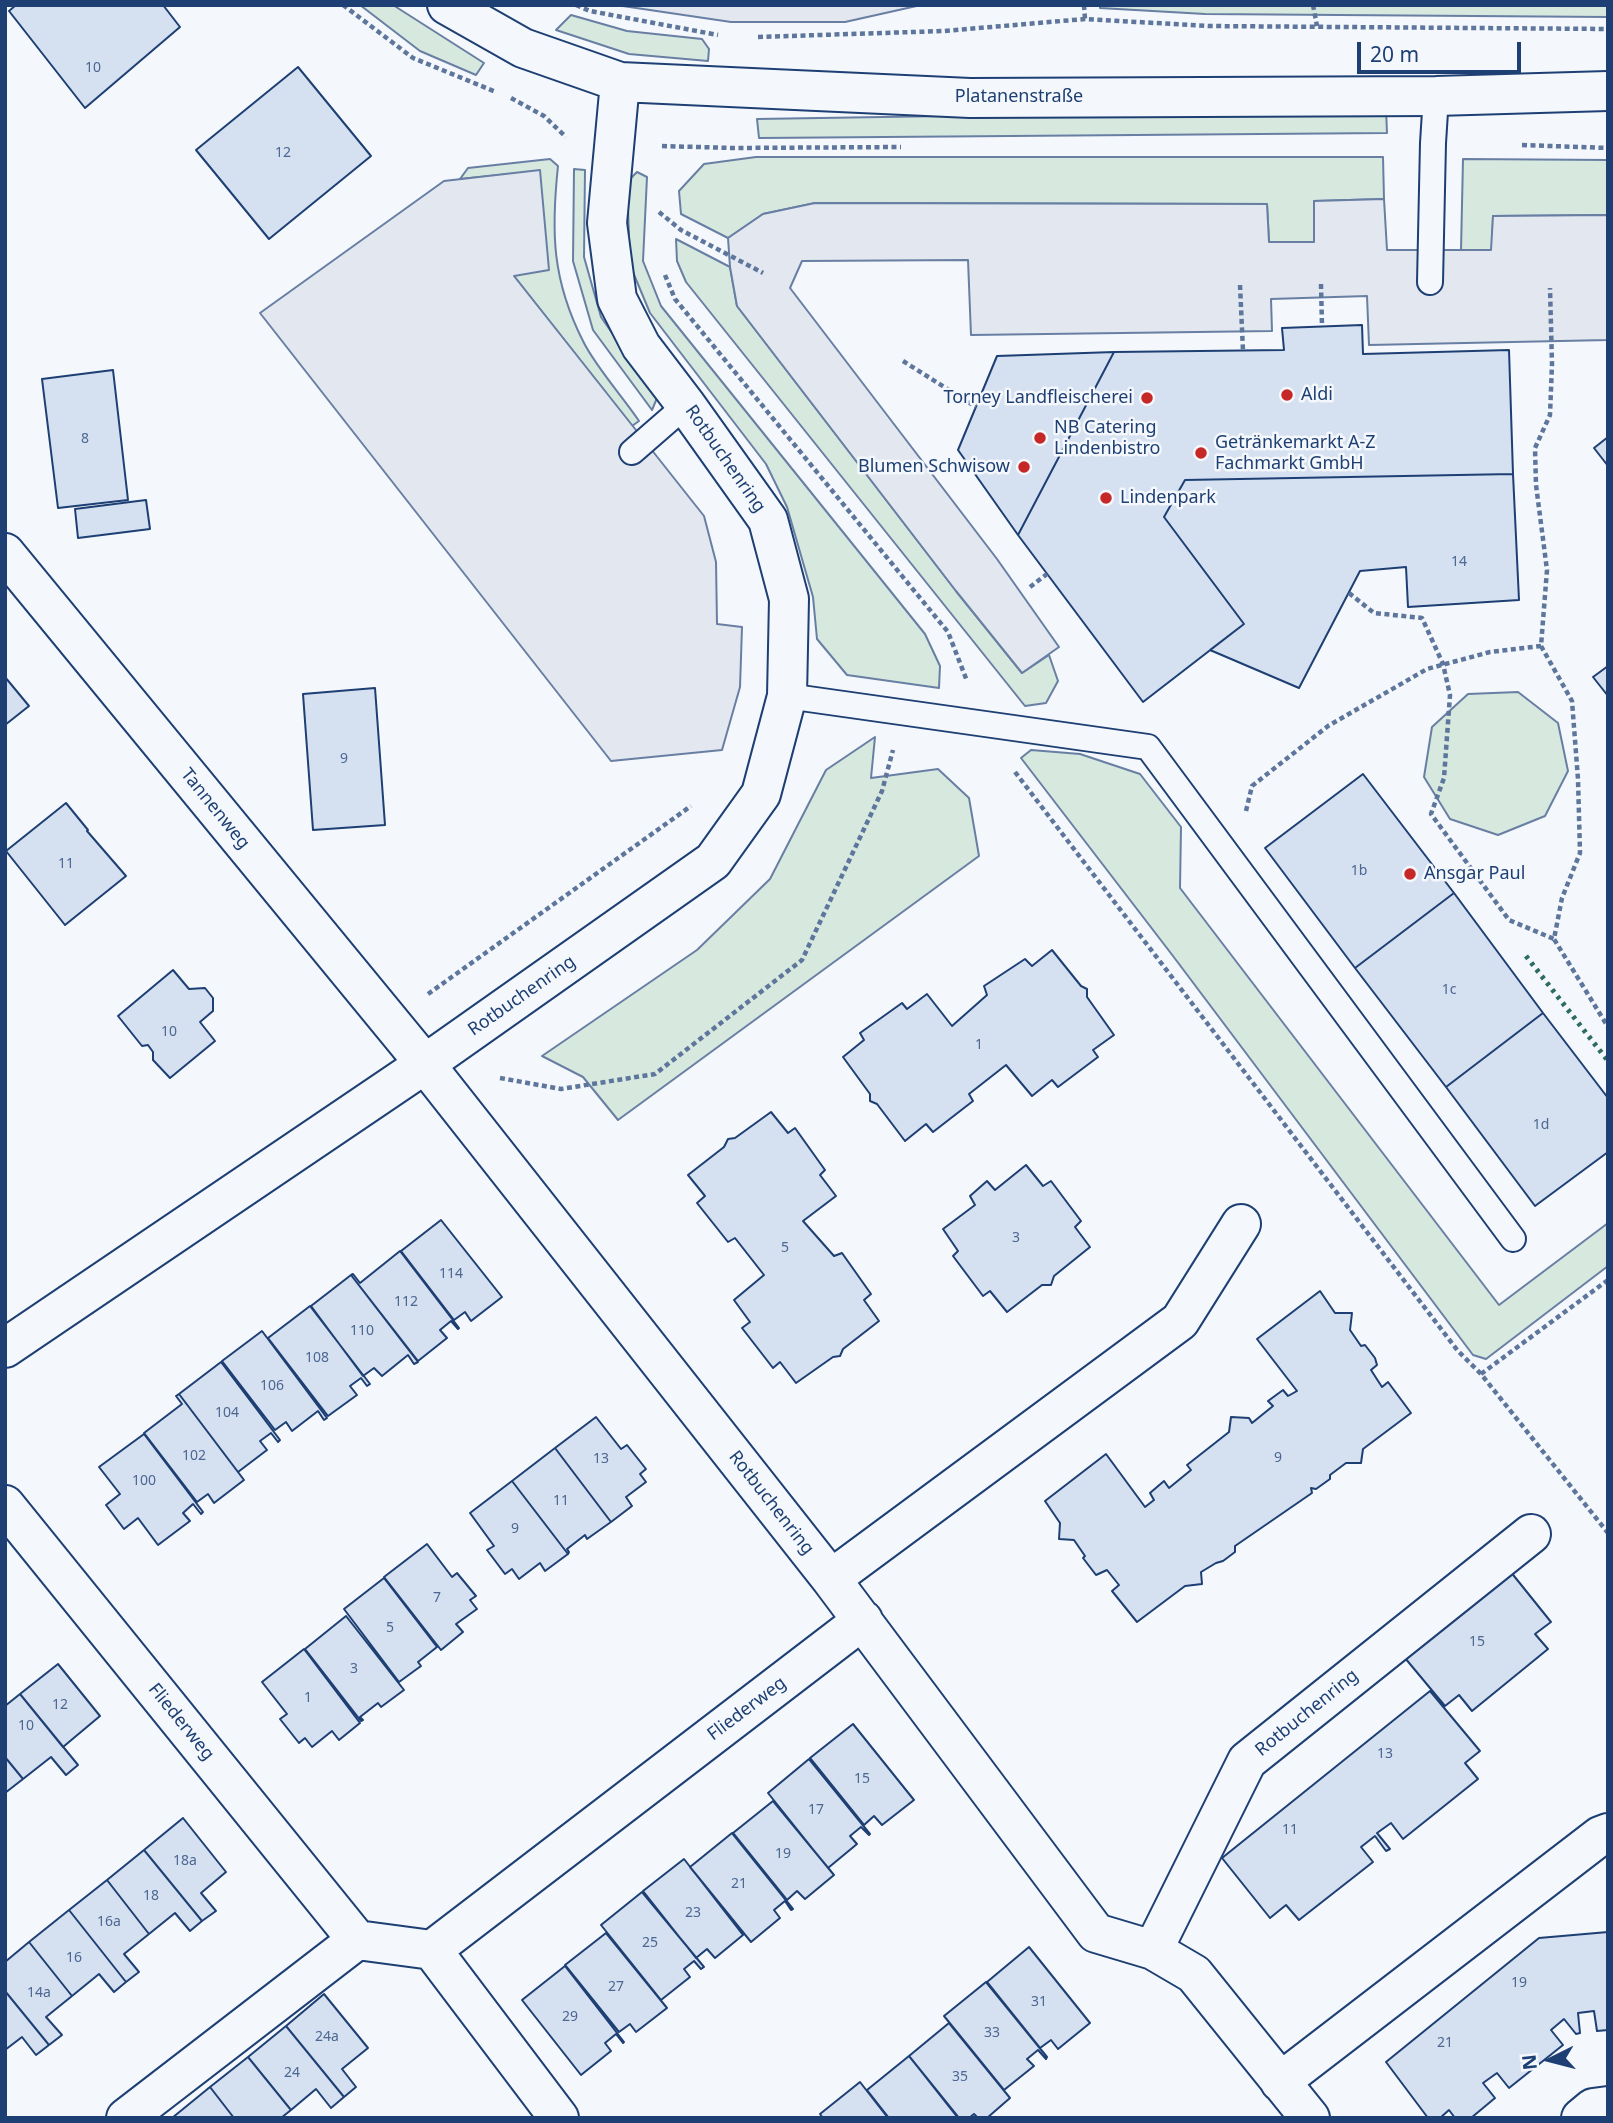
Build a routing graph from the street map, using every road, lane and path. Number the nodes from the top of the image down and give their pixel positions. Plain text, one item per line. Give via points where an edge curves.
1 (447, 5) edge
2 (576, 5) edge
3 (1084, 5) edge
4 (1313, 5) edge
5 (1085, 19) junction
6 (1318, 26) junction
7 (1608, 29) edge
8 (731, 37) dead end
9 (745, 37) dead end
10 (620, 82) junction
11 (1608, 91) edge
12 (1436, 96) junction
13 (565, 137) dead end
14 (564, 149) dead end
15 (659, 225) dead end
16 (763, 273) dead end
17 (665, 275) dead end
18 (1430, 282) dead end
19 (1321, 284) dead end
20 (1240, 285) dead end
21 (1550, 288) dead end
22 (1322, 326) dead end
23 (1243, 351) dead end
24 (903, 361) dead end
25 (686, 405) junction
26 (976, 407) dead end
27 (632, 452) dead end
28 (5, 553) edge
29 (1047, 574) dead end
30 (1030, 587) dead end
31 (1349, 593) dead end
32 (1541, 646) junction
33 (1443, 664) junction
34 (787, 696) junction
35 (902, 712) junction
36 (983, 723) junction
37 (701, 799) dead end
38 (1234, 862) junction
39 (1554, 939) junction
40 (390, 1021) junction
41 (1608, 1027) edge
42 (425, 1064) junction
43 (1241, 1224) dead end
44 (1513, 1239) dead end
45 (1608, 1280) edge
46 (5, 1348) edge
47 (1481, 1374) junction
48 (5, 1505) edge
49 (1608, 1533) edge
50 (1531, 1534) dead end
51 (831, 1578) junction
52 (863, 1620) junction
53 (1608, 1833) edge
54 (356, 1940) junction
55 (432, 1950) junction
56 (1153, 1950) junction
57 (1280, 2082) junction
58 (1608, 2106) edge
59 (1305, 2116) edge
60 (126, 2118) edge
61 (559, 2118) edge
62 (1581, 2118) edge

1 - 10 street, Platanenstraße via 523,48
2 - 8 path
3 - 5 path
4 - 6 path
5 - 6 path
5 - 9 path via 944,31
6 - 7 path
10 - 12 street, Platanenstraße via 970,98
10 - 25 street, Rotbuchenring via 607,223 617,299 641,346
11 - 12 street, Platanenstraße
12 - 18 lane
13 - 14 path
15 - 16 path via 659,212 681,230
17 - 36 path via 675,299 948,632
19 - 22 path
20 - 23 path
21 - 32 path via 1550,415 1535,448 1547,569
24 - 26 path
25 - 27 lane
25 - 34 street, Rotbuchenring via 768,520 789,599
28 - 40 street, Tannenweg
29 - 30 path
31 - 33 path via 1374,613 1422,618
32 - 33 path
32 - 39 path via 1572,701 1578,779 1580,853 1562,898
33 - 38 path via 1427,668 1328,726 1252,786
33 - 39 path via 1450,695 1444,778 1432,814 1509,920
34 - 35 lane
34 - 42 street, Rotbuchenring via 761,794 713,861
35 - 36 lane
35 - 42 path via 882,792 802,960 655,1074 561,1089
36 - 38 lane via 1148,747
36 - 47 path via 1010,765 1458,1351
37 - 40 path
38 - 44 lane
39 - 41 path
40 - 42 street, Tannenweg
42 - 46 street, Rotbuchenring
42 - 51 street, Rotbuchenring
43 - 51 street via 1180,1321
45 - 47 path
47 - 49 path
48 - 54 street, Fliederweg
50 - 56 street, Rotbuchenring via 1247,1761
51 - 52 street, Rotbuchenring
52 - 55 street, Fliederweg
52 - 56 street, Rotbuchenring via 1096,1933
53 - 57 street
54 - 55 street
54 - 60 street
55 - 61 street
56 - 57 street, Rotbuchenring via 1194,1974
57 - 59 street, Rotbuchenring
58 - 62 street via 1593,2108

